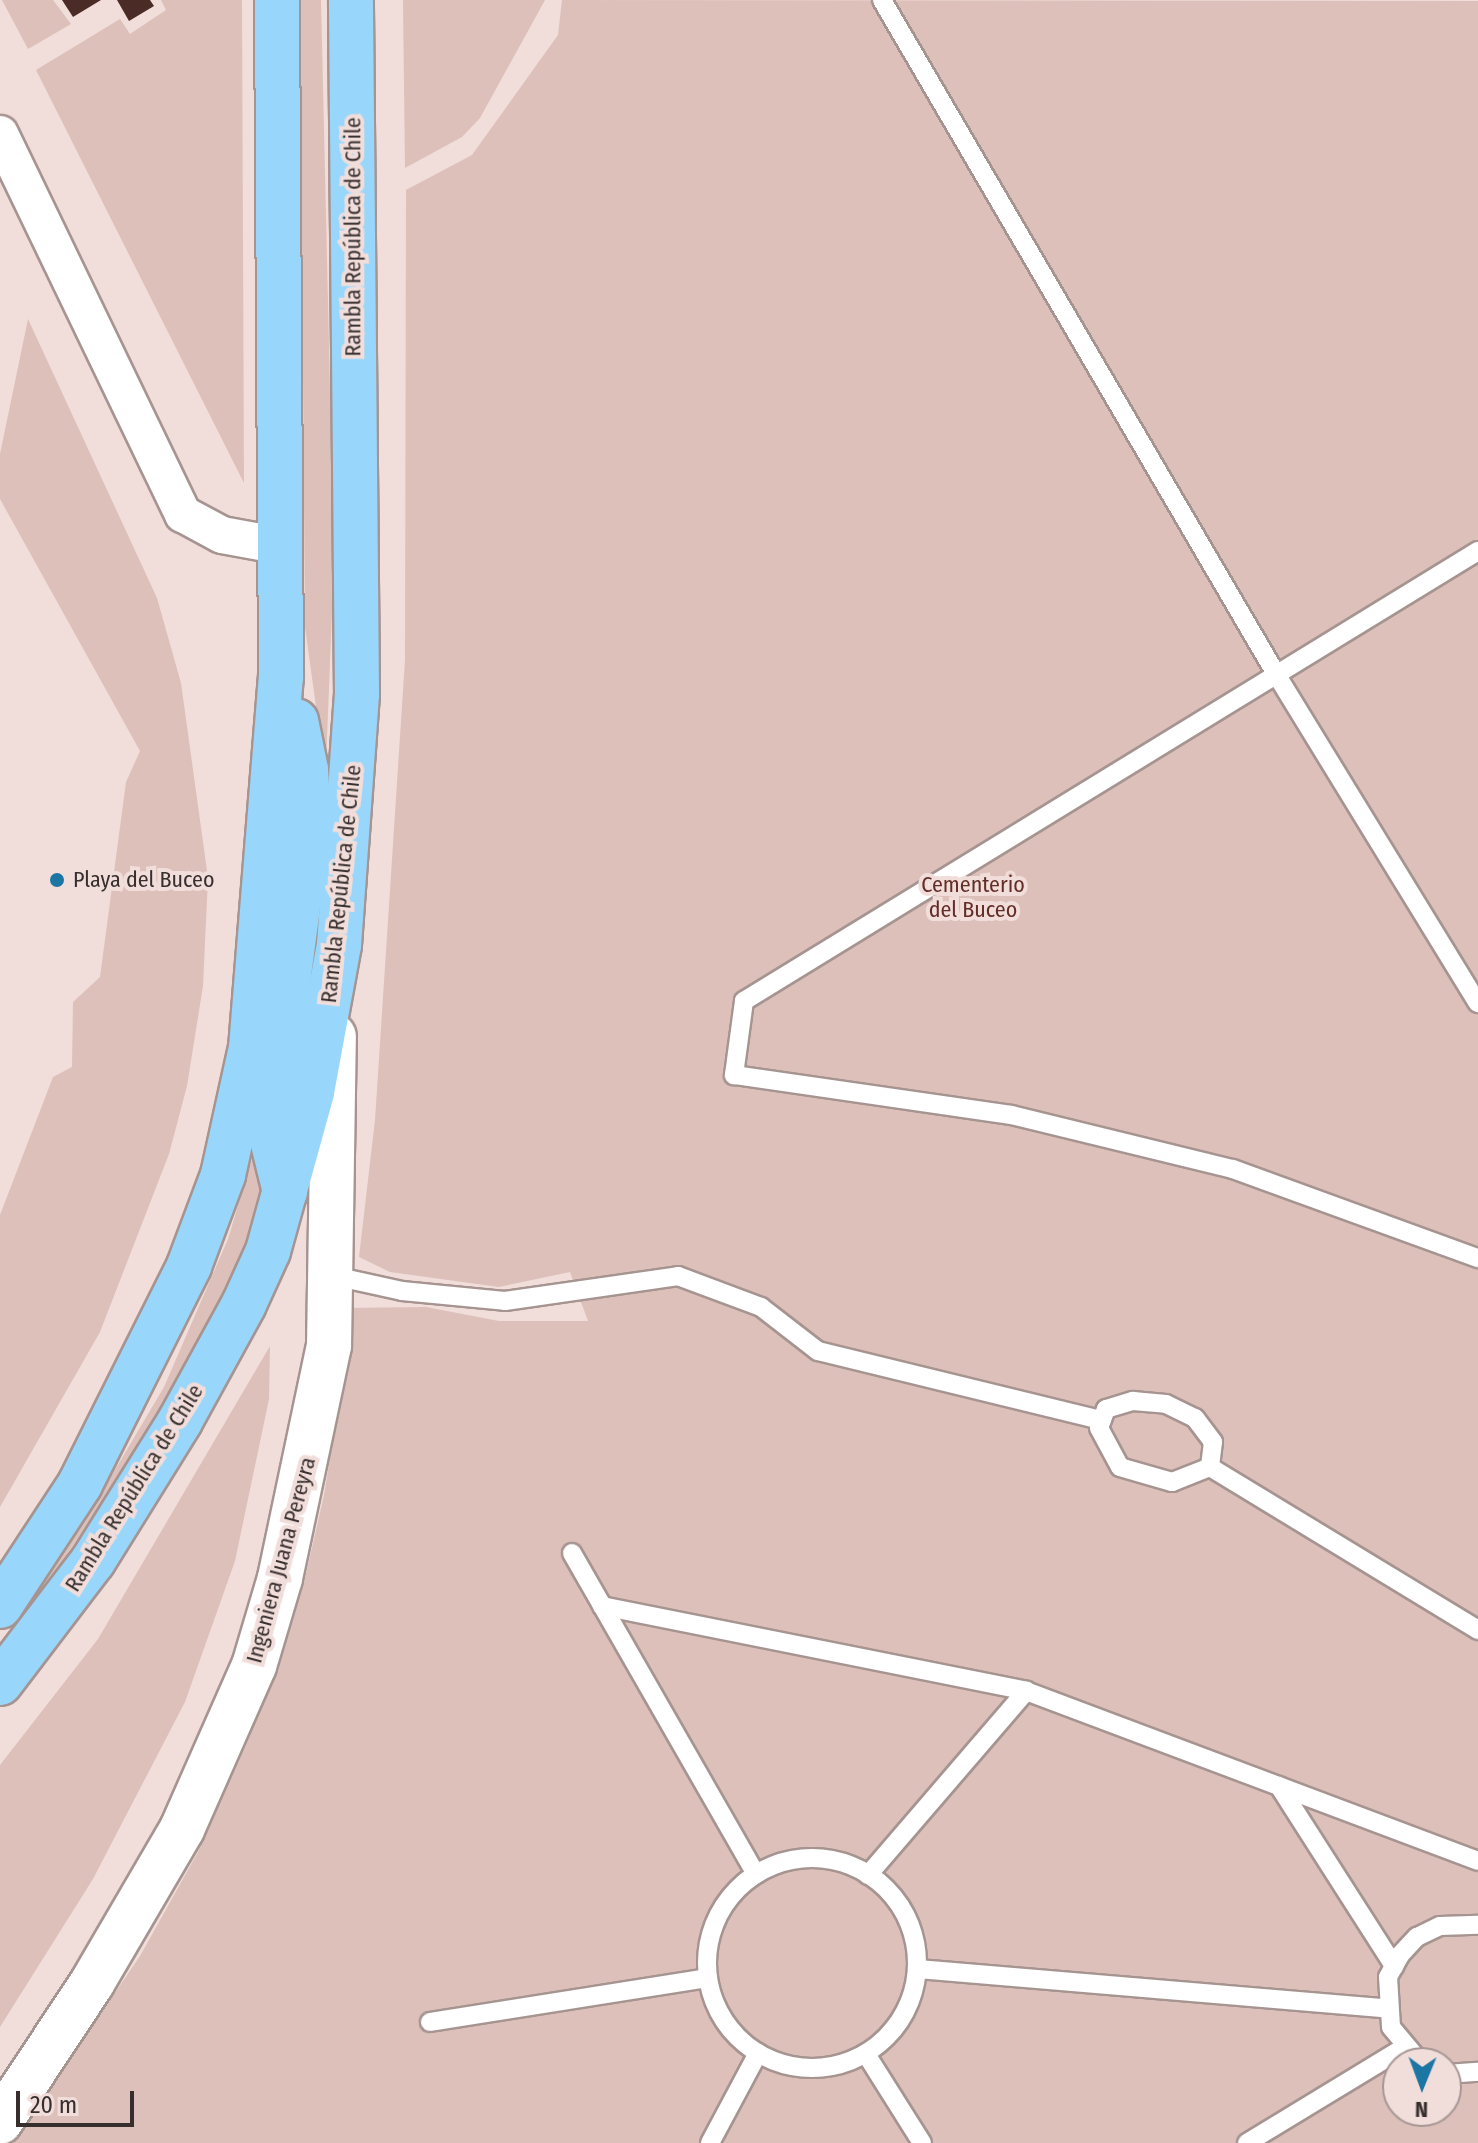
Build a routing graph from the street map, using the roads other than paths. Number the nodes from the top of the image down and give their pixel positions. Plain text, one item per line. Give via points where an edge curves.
1 (277, 0) edge
2 (351, 0) edge
3 (882, 0) edge
4 (0, 134) edge
5 (282, 546) junction
6 (1478, 551) edge
7 (1276, 674) junction
8 (281, 677) junction
9 (335, 982) junction
10 (1478, 1003) edge
11 (285, 1192) junction
12 (1478, 1258) edge
13 (334, 1276) junction
14 (1102, 1420) junction
15 (1210, 1467) junction
16 (572, 1553) dead end
17 (0, 1606) edge
18 (602, 1606) junction
19 (1478, 1630) edge
20 (0, 1683) edge
21 (1026, 1691) junction
22 (1279, 1786) junction
23 (1478, 1861) edge
24 (756, 1874) junction
25 (868, 1875) junction
26 (1478, 1925) edge
27 (1394, 1966) junction
28 (918, 1969) junction
29 (708, 1978) junction
30 (1387, 2008) junction
31 (430, 2022) dead end
32 (1403, 2047) edge
33 (758, 2053) junction
34 (866, 2054) junction
35 (1382, 2061) edge
36 (0, 2074) edge
37 (0, 2122) edge
38 (710, 2143) edge
39 (922, 2143) edge
40 (1247, 2143) edge

1 - 5 main road
2 - 9 main road, Rambla República de Chile via 357,694
3 - 7 lane
4 - 5 street via 183,514 222,535
5 - 8 main road
6 - 7 lane
7 - 10 lane
7 - 12 lane via 744,1001 734,1075 1011,1115 1233,1169
8 - 11 main road via 301,738 309,823 269,1127
8 - 17 main road via 251,1048 223,1175 148,1358 80,1484
9 - 11 main road, Rambla República de Chile
9 - 13 main road, Ingeniera Juana Pereyra
11 - 20 main road, Rambla República de Chile via 244,1304 180,1421 93,1561
11 - 36 main road, Ingeniera Juana Pereyra via 310,1256 307,1344 273,1526 233,1660 158,1819 74,1966
13 - 14 lane via 402,1291 505,1301 678,1276 761,1307 818,1351
13 - 37 main road, Ingeniera Juana Pereyra via 320,1406 254,1666 182,1829 92,1983
14 - 15 lane via 1099,1428 1106,1450 1120,1467 1140,1476 1172,1482
14 - 15 lane via 1106,1409 1133,1401 1166,1404 1195,1418 1213,1442
15 - 19 lane
16 - 18 lane
18 - 21 lane
18 - 24 lane
21 - 22 lane
21 - 25 lane
22 - 23 lane
22 - 27 lane
24 - 25 lane via 786,1861 819,1857 852,1864
24 - 29 lane via 733,1893 716,1918
25 - 28 lane via 902,1906 915,1936
26 - 27 lane via 1440,1926 1417,1937
27 - 30 lane
28 - 30 lane
28 - 34 lane via 911,2003 893,2032
29 - 31 lane
29 - 33 lane via 724,2021
30 - 32 lane
33 - 34 lane via 783,2065 811,2068
33 - 38 lane
34 - 39 lane
35 - 40 lane

